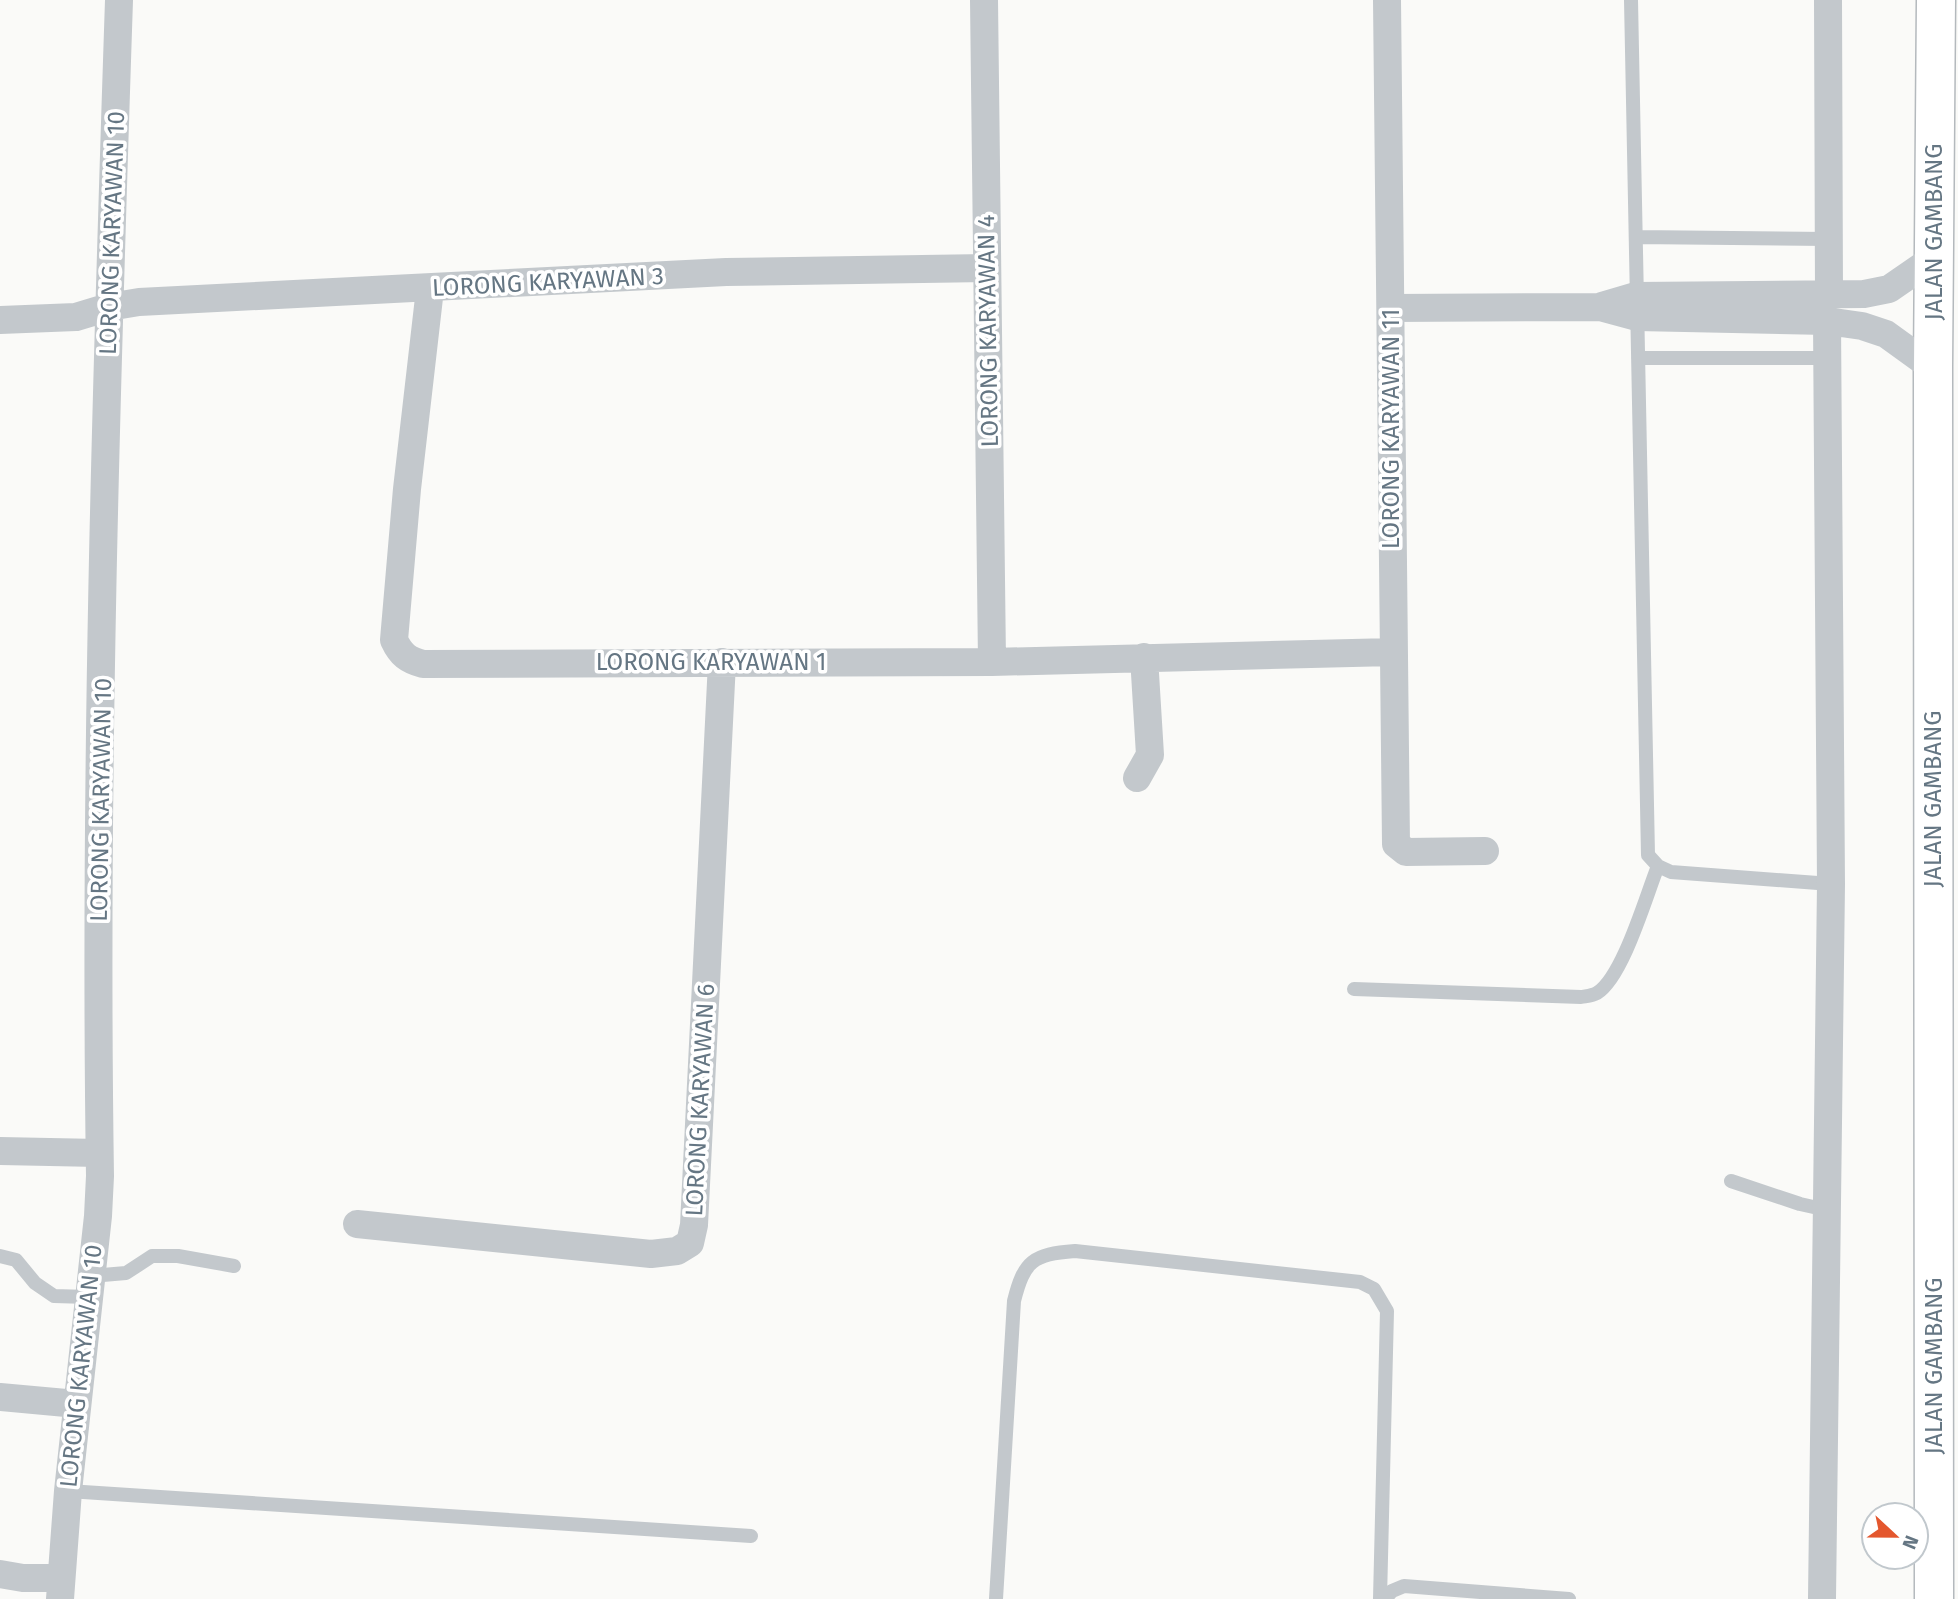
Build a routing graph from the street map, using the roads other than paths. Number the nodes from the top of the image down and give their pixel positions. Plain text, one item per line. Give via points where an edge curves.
1 (119, 0) edge
2 (984, 0) edge
3 (1387, 0) edge
4 (1631, 0) edge
5 (1828, 0) edge
6 (1936, 0) edge
7 (1636, 237) junction
8 (1828, 239) junction
9 (1934, 258) junction
10 (987, 268) junction
11 (430, 289) junction
12 (1637, 306) junction
13 (109, 307) junction
14 (1391, 308) junction
15 (1828, 308) junction
16 (0, 320) edge
17 (1638, 358) junction
18 (1827, 358) junction
19 (1933, 368) junction
20 (1393, 652) junction
21 (1144, 657) junction
22 (722, 662) junction
23 (992, 662) junction
24 (1138, 778) dead end
25 (1485, 851) dead end
26 (1658, 866) junction
27 (1831, 884) junction
28 (1353, 989) dead end
29 (0, 1151) edge
30 (99, 1153) junction
31 (1731, 1181) dead end
32 (1827, 1210) junction
33 (357, 1224) dead end
34 (0, 1256) edge
35 (234, 1266) dead end
36 (90, 1287) junction
37 (0, 1397) edge
38 (76, 1404) junction
39 (68, 1491) junction
40 (751, 1536) dead end
41 (0, 1574) edge
42 (61, 1589) edge
43 (996, 1599) edge
44 (1380, 1599) edge
45 (1385, 1599) edge
46 (1569, 1599) edge
47 (1822, 1599) edge
48 (1934, 1599) edge

1 - 13 street, LORONG KARYAWAN 10
2 - 10 street, LORONG KARYAWAN 4
3 - 14 street, LORONG KARYAWAN 11
4 - 7 lane
5 - 8 street
6 - 9 highway, JALAN GAMBANG
7 - 8 lane
7 - 12 lane
8 - 15 street
9 - 15 street via 1889,289
9 - 19 highway, JALAN GAMBANG
10 - 11 street, LORONG KARYAWAN 3 via 726,272
10 - 23 street, LORONG KARYAWAN 4
11 - 13 street, LORONG KARYAWAN 3
11 - 22 street, LORONG KARYAWAN 1 via 394,640 400,653 423,664
12 - 14 street
12 - 15 street
12 - 17 lane
13 - 16 street, LORONG KARYAWAN 3 via 76,317
13 - 30 street, LORONG KARYAWAN 10 via 99,834
14 - 20 street, LORONG KARYAWAN 11
15 - 18 street
15 - 19 street via 1886,334
17 - 18 lane
17 - 26 lane via 1648,855
18 - 27 street
19 - 48 highway, JALAN GAMBANG
20 - 21 street, LORONG KARYAWAN 1
20 - 25 street, LORONG KARYAWAN 11 via 1396,844 1406,852
21 - 23 street, LORONG KARYAWAN 1
21 - 24 street via 1150,755
22 - 23 street, LORONG KARYAWAN 1
22 - 33 street, LORONG KARYAWAN 6 via 690,1242 677,1251 652,1254
26 - 27 lane via 1671,872
26 - 28 lane via 1625,951 1610,981 1595,995
27 - 32 street
29 - 30 street
30 - 36 street, LORONG KARYAWAN 10
31 - 32 lane
32 - 47 street
34 - 36 lane via 16,1260 35,1283 54,1296
35 - 36 lane via 152,1256 127,1273
36 - 38 street, LORONG KARYAWAN 10
37 - 38 street
38 - 39 street, LORONG KARYAWAN 10
39 - 40 lane
39 - 42 street, LORONG KARYAWAN 10
41 - 42 street
43 - 44 lane via 1014,1301 1021,1274 1035,1260 1075,1251 1360,1282 1374,1289 1387,1311
45 - 46 lane via 1404,1586

